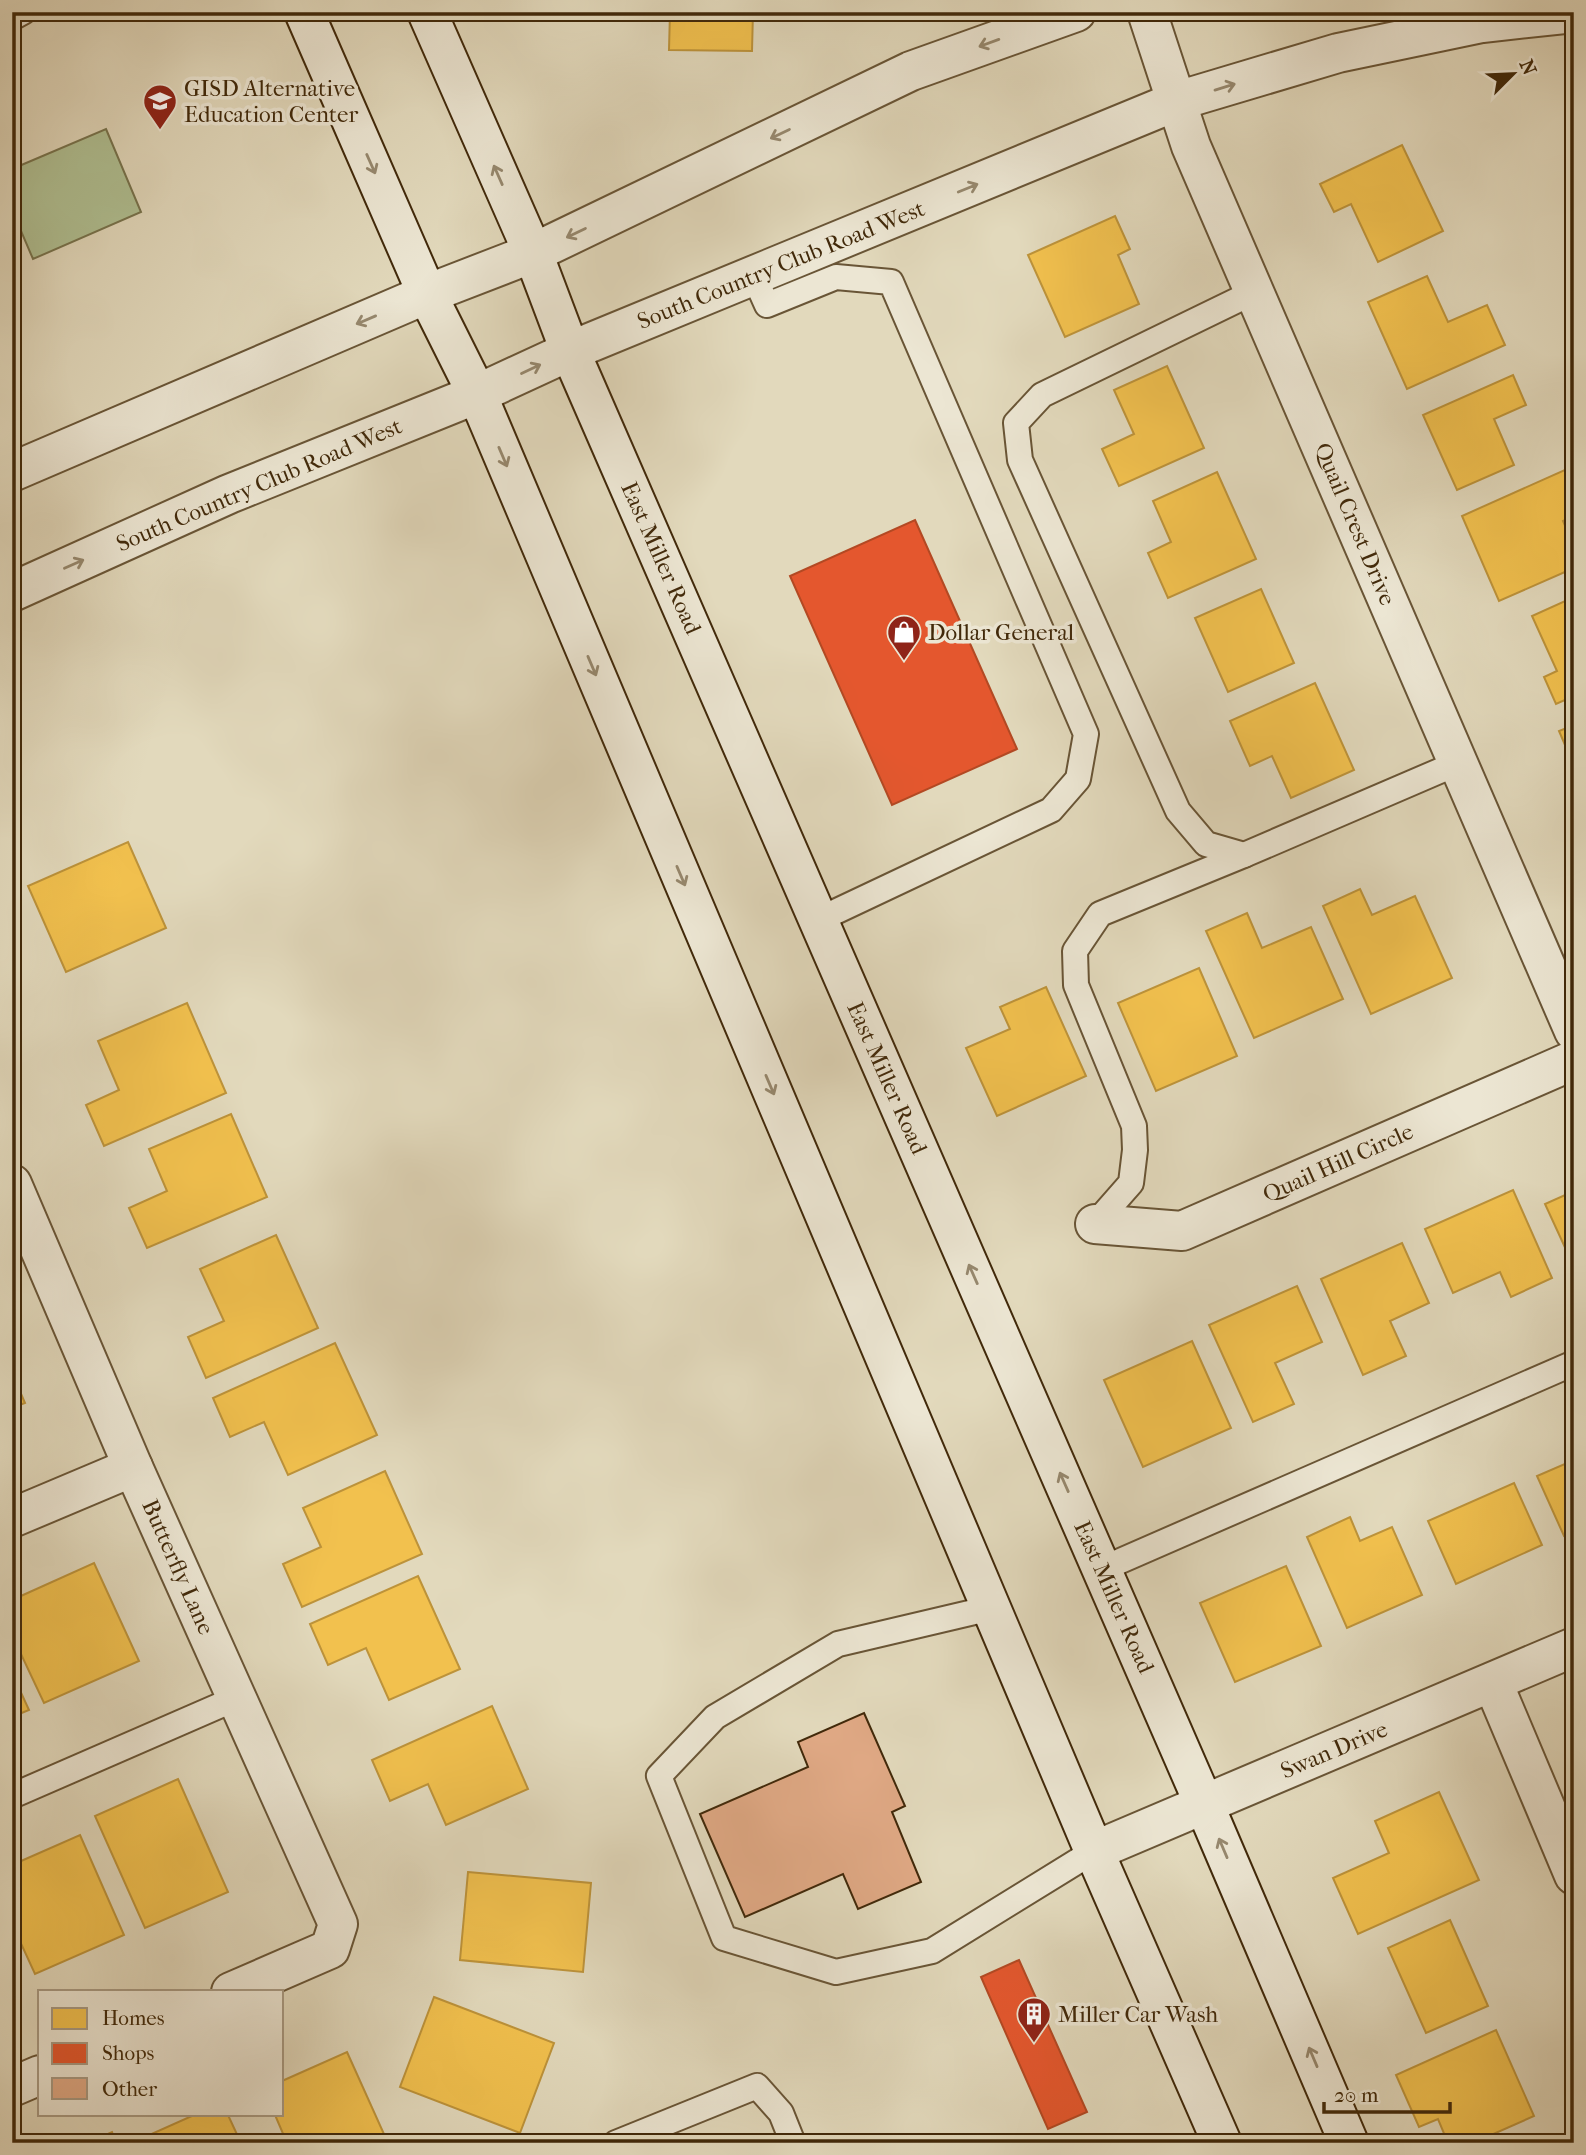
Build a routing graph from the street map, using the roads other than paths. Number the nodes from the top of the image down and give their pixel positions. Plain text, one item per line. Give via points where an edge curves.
1 (23, 12) edge
2 (304, 12) edge
3 (427, 12) edge
4 (1076, 12) edge
5 (1147, 12) edge
6 (1574, 13) edge
7 (12, 18) edge
8 (1177, 102) junction
9 (533, 253) junction
10 (754, 276) junction
11 (1254, 292) junction
12 (428, 294) junction
13 (570, 351) junction
14 (477, 394) junction
15 (12, 472) edge
16 (12, 592) edge
17 (1458, 763) junction
18 (1244, 855) junction
19 (818, 920) junction
20 (1574, 1031) edge
21 (1574, 1060) edge
22 (12, 1184) edge
23 (1096, 1224) joint
24 (22, 1237) edge
25 (1574, 1363) edge
26 (133, 1467) junction
27 (12, 1518) edge
28 (1102, 1569) junction
29 (991, 1608) junction
30 (1574, 1647) edge
31 (1493, 1683) junction
32 (237, 1698) junction
33 (12, 1796) edge
34 (1204, 1804) junction
35 (1094, 1851) junction
36 (1574, 1875) edge
37 (236, 1990) edge
38 (38, 2076) edge
39 (12, 2087) edge
40 (616, 2143) edge
41 (793, 2143) edge
42 (1222, 2143) edge
43 (1349, 2143) edge

1 - 7 lane
2 -> 12 street
9 -> 3 street, East Miller Road
4 -> 9 street via 911,71
5 - 8 street, Quail Crest Drive
8 -> 6 street, South Country Club Road West via 1338,53 1482,23
10 -> 8 street, South Country Club Road West
8 - 11 street, Quail Crest Drive via 1191,146
9 - 12 street
9 - 13 street, East Miller Road
10 - 13 street, South Country Club Road West
10 - 19 lane via 767,305 836,277 891,282 1086,734 1078,779 1051,810
11 - 17 street, Quail Crest Drive
11 - 18 lane via 1042,394 1016,423 1020,460 1178,811 1206,844
12 - 14 street
12 -> 15 street
14 -> 13 street, South Country Club Road West
13 - 19 street, East Miller Road
16 -> 14 street, South Country Club Road West via 229,494
14 -> 29 street
17 - 18 lane
17 - 20 street, Quail Crest Drive
18 - 23 lane via 1100,914 1075,951 1076,985 1134,1126 1132,1183
28 -> 19 street, East Miller Road
21 - 23 street, Quail Hill Circle via 1182,1231
22 - 24 street, Butterfly Lane
24 - 26 street, Butterfly Lane
25 - 28 lane
26 - 27 street
26 - 32 street, Butterfly Lane
28 - 34 street, East Miller Road
29 - 35 street
29 - 35 lane via 838,1644 715,1717 659,1776 723,1938 836,1972 932,1951
30 - 31 street, Swan Drive
31 - 34 street, Swan Drive
31 - 36 street
32 - 33 lane
32 - 37 street, Butterfly Lane via 338,1924 330,1949
34 - 35 street, Swan Drive
43 -> 34 street, East Miller Road
35 - 42 street
38 - 39 street
40 - 41 lane via 757,2086 781,2113

